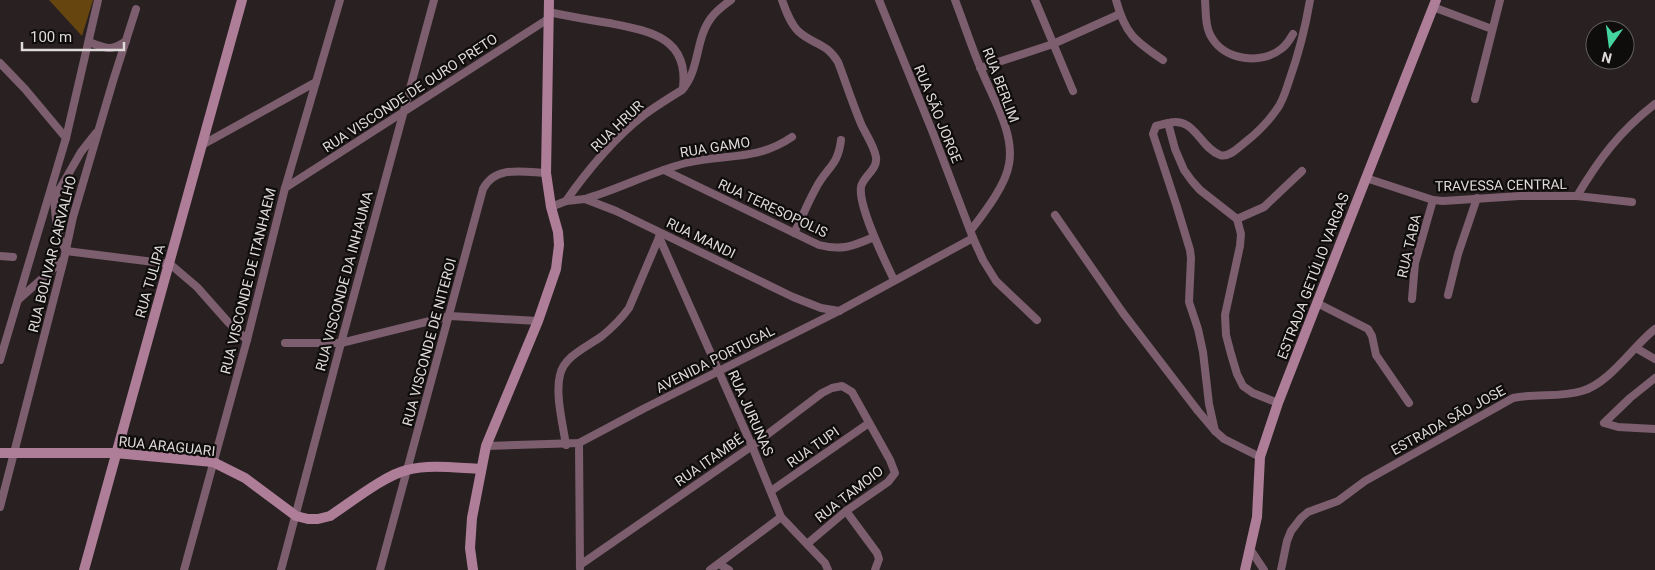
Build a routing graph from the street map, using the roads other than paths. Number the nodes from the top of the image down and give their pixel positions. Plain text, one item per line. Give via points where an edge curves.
1 (98, 0) edge
2 (242, 0) edge
3 (340, 0) edge
4 (434, 0) edge
5 (549, 0) edge
6 (731, 0) edge
7 (782, 0) edge
8 (879, 0) edge
9 (955, 0) edge
10 (1035, 0) edge
11 (1116, 0) edge
12 (1205, 0) edge
13 (1310, 0) edge
14 (1500, 0) edge
15 (1435, 4) edge
16 (136, 9) dead end
17 (1120, 14) junction
18 (548, 16) junction
19 (1492, 29) junction
20 (1293, 34) dead end
21 (126, 40) junction
22 (89, 42) junction
23 (1053, 44) junction
24 (1163, 60) dead end
25 (0, 63) edge
26 (980, 68) junction
27 (316, 82) junction
28 (682, 90) junction
29 (1073, 91) dead end
30 (1474, 99) dead end
31 (1655, 104) edge
32 (402, 114) junction
33 (1168, 122) junction
34 (98, 129) junction
35 (792, 137) dead end
36 (66, 138) junction
37 (841, 140) dead end
38 (202, 145) junction
39 (664, 170) junction
40 (1302, 171) dead end
41 (546, 174) junction
42 (1366, 178) junction
43 (53, 183) junction
44 (285, 188) junction
45 (1577, 196) junction
46 (1477, 198) junction
47 (54, 199) junction
48 (585, 199) junction
49 (1434, 200) junction
50 (566, 201) junction
51 (1632, 202) dead end
52 (551, 207) junction
53 (1056, 215) dead end
54 (1237, 219) junction
55 (794, 233) junction
56 (972, 234) junction
57 (660, 235) junction
58 (874, 237) junction
59 (65, 255) junction
60 (0, 256) edge
61 (13, 257) dead end
62 (170, 264) junction
63 (894, 280) junction
64 (1448, 295) dead end
65 (1412, 299) dead end
66 (18, 300) junction
67 (1316, 303) junction
68 (839, 311) junction
69 (450, 316) junction
70 (1037, 320) dead end
71 (538, 321) junction
72 (1655, 329) edge
73 (247, 340) junction
74 (285, 343) dead end
75 (341, 343) junction
76 (1636, 348) junction
77 (1655, 359) edge
78 (0, 360) edge
79 (719, 372) junction
80 (1655, 378) edge
81 (1278, 403) junction
82 (1409, 403) dead end
83 (869, 423) junction
84 (1655, 429) edge
85 (1215, 431) junction
86 (579, 443) junction
87 (566, 445) junction
88 (486, 446) junction
89 (752, 446) junction
90 (0, 453) edge
91 (115, 453) junction
92 (15, 454) junction
93 (1260, 457) junction
94 (214, 462) junction
95 (481, 468) junction
96 (406, 470) junction
97 (770, 491) junction
98 (0, 507) edge
99 (846, 511) junction
100 (296, 516) junction
101 (781, 517) junction
102 (807, 544) junction
103 (1250, 549) junction
104 (719, 564) junction
105 (580, 567) edge
106 (84, 570) edge
107 (184, 570) edge
108 (281, 570) edge
109 (380, 570) edge
110 (472, 570) edge
111 (710, 570) edge
112 (729, 570) edge
113 (828, 570) edge
114 (875, 570) edge
115 (1245, 570) edge
116 (1264, 570) edge
117 (1281, 570) edge

1 - 22 street
2 - 38 main road, RUA TULIPA
3 - 27 street, RUA VISCONDE DE ITANHAEM
4 - 32 street, RUA VISCONDE DA INHAUMA
5 - 18 main road
6 - 28 street, RUA HRUR via 710,19 691,76
7 - 58 street via 798,31 834,54 876,154 875,167 861,187 863,205
8 - 56 street, RUA SÃO JORGE
9 - 26 street, RUA BERLIM
10 - 23 street
11 - 17 street
12 - 20 street via 1211,38 1222,49 1235,55 1257,58 1271,55 1286,45
13 - 33 street via 1305,34 1278,107 1244,144 1227,155 1218,154 1184,123
14 - 19 street
15 - 19 street
15 - 42 main road, ESTRADA GETÚLIO VARGAS
16 - 21 street, RUA BOLIVAR CARVALHO
17 - 23 street
17 - 24 street via 1128,33
18 - 28 street via 655,34 673,46 683,65
18 - 32 street, RUA VISCONDE DE OURO PRETO
18 - 41 main road
19 - 30 street
21 - 22 street via 111,48
21 - 34 street, RUA BOLIVAR CARVALHO
22 - 36 street
23 - 26 street
23 - 29 street
25 - 36 street
26 - 56 street, RUA BERLIM via 1000,112 1010,145 1010,165
27 - 38 street
27 - 44 street, RUA VISCONDE DE ITANHAEM
28 - 50 street, RUA HRUR via 643,116 622,135
31 - 45 street, TRAVESSA CENTRAL via 1621,133
32 - 44 street, RUA VISCONDE DE OURO PRETO
32 - 75 street, RUA VISCONDE DA INHAUMA
33 - 54 street via 1175,148 1192,182
33 - 85 street via 1156,126 1153,134 1190,250 1189,302 1203,352
34 - 47 street
34 - 59 street, RUA BOLIVAR CARVALHO
35 - 39 street, RUA GAMO via 754,154 686,163
36 - 43 street
37 - 55 street via 836,161 816,188
38 - 62 main road, RUA TULIPA
39 - 48 street, RUA GAMO
39 - 55 street, RUA TERESOPOLIS
40 - 54 street via 1264,207
41 - 52 main road
41 - 69 street, RUA VISCONDE DE NITEROI via 505,172 495,174 487,181
42 - 49 street, TRAVESSA CENTRAL
42 - 67 main road, ESTRADA GETÚLIO VARGAS
43 - 47 street
43 - 66 street
44 - 73 street, RUA VISCONDE DE ITANHAEM
45 - 46 street, TRAVESSA CENTRAL
45 - 51 street
46 - 49 street, TRAVESSA CENTRAL
46 - 64 street
47 - 59 street via 57,231
48 - 50 street, RUA MANDI
48 - 57 street, RUA MANDI via 616,211
49 - 65 street, RUA TABA via 1415,263
50 - 52 street, RUA MANDI
52 - 71 main road via 559,245 556,269
53 - 85 street via 1123,313
54 - 81 street via 1240,246 1225,315 1226,335 1243,386
55 - 58 street, RUA TERESOPOLIS via 819,245 841,248
56 - 63 street, AVENIDA PORTUGAL
56 - 70 street, RUA SÃO JORGE via 996,281
57 - 68 street, RUA MANDI via 793,297
57 - 79 street, RUA JURUNAS
57 - 87 street via 629,308 562,368 558,388
58 - 63 street
59 - 62 street
59 - 66 street
59 - 92 street, RUA BOLIVAR CARVALHO
60 - 61 street
62 - 73 street via 198,287
62 - 91 main road, RUA TULIPA
63 - 68 street, AVENIDA PORTUGAL
66 - 78 street
67 - 81 main road, ESTRADA GETÚLIO VARGAS
67 - 82 street via 1368,329 1376,354
68 - 79 street, AVENIDA PORTUGAL
69 - 71 street
69 - 75 street
69 - 96 street, RUA VISCONDE DE NITEROI
71 - 88 main road
72 - 76 street, ESTRADA SĀO JOSE
73 - 94 street, RUA VISCONDE DE ITANHAEM
74 - 75 street
75 - 100 street, RUA VISCONDE DA INHAUMA
76 - 77 street
76 - 117 street, ESTRADA SĀO JOSE via 1588,389 1513,398 1365,481 1338,501 1308,512 1289,536
79 - 86 street, AVENIDA PORTUGAL
79 - 89 street, RUA JURUNAS
80 - 84 street via 1604,423
81 - 93 main road, ESTRADA GETÚLIO VARGAS
83 - 89 street, RUA ITAMBÉ via 852,392 842,386 822,392
83 - 97 street, RUA TUPI
83 - 99 street, RUA TAMOIO via 895,473 888,482
85 - 93 street via 1235,446
86 - 87 street, AVENIDA PORTUGAL
86 - 105 street
87 - 88 street, AVENIDA PORTUGAL
88 - 95 main road
89 - 97 street, RUA JURUNAS
89 - 105 street, RUA ITAMBÉ
90 - 92 main road, RUA ARAGUARI
91 - 92 main road, RUA ARAGUARI
91 - 94 main road, RUA ARAGUARI
91 - 106 main road, RUA TULIPA
92 - 98 street, RUA BOLIVAR CARVALHO
93 - 103 main road, ESTRADA GETÚLIO VARGAS via 1256,517
94 - 100 main road, RUA ARAGUARI via 245,478
94 - 107 street, RUA VISCONDE DE ITANHAEM
95 - 96 main road, RUA ARAGUARI
95 - 110 main road via 472,518
96 - 100 main road, RUA ARAGUARI via 391,476 330,516 318,520
96 - 109 street, RUA VISCONDE DE NITEROI
97 - 101 street, RUA JURUNAS
99 - 102 street, RUA TAMOIO
99 - 114 street via 877,553 879,559
100 - 108 street, RUA VISCONDE DA INHAUMA
101 - 102 street
101 - 104 street
102 - 113 street
103 - 115 main road, ESTRADA GETÚLIO VARGAS
103 - 116 street
104 - 111 street
104 - 112 street

